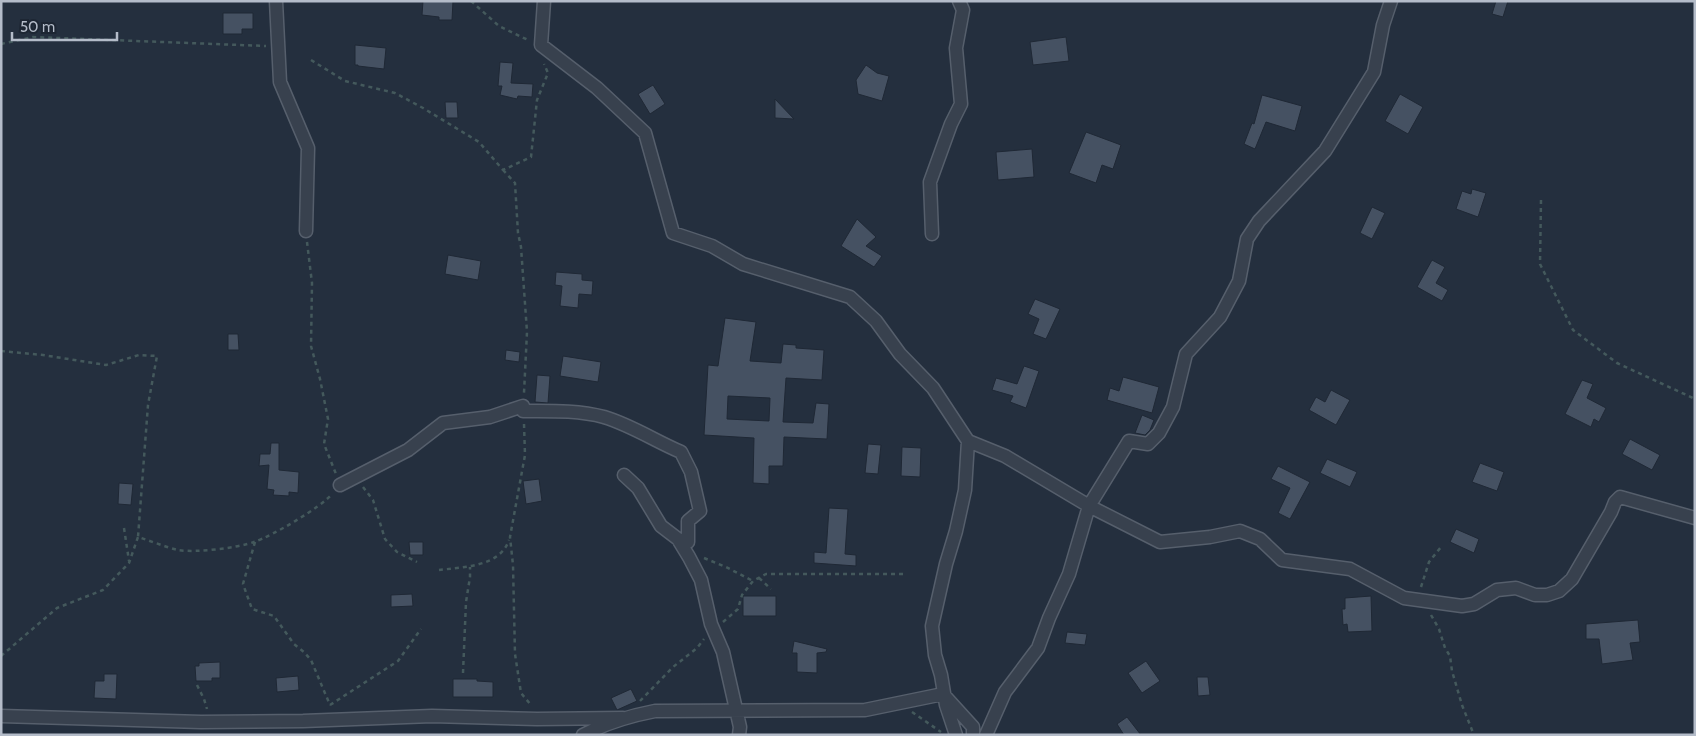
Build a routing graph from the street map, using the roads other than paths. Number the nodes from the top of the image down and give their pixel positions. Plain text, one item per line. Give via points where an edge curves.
1 (276, 1) edge
2 (544, 1) edge
3 (959, 1) edge
4 (1391, 1) edge
5 (306, 231) road end
6 (932, 234) dead end
7 (968, 441) junction
8 (624, 475) dead end
9 (340, 485) road end
10 (1089, 506) junction
11 (1695, 518) edge
12 (678, 539) junction
13 (943, 694) junction
14 (735, 710) junction
15 (1, 716) edge
16 (623, 718) junction
17 (583, 735) edge
18 (739, 735) edge
19 (956, 735) edge
20 (973, 735) edge
21 (986, 735) edge

1 - 5 street via 280,82 308,148
2 - 7 street via 541,51 597,88 646,132 673,233 712,246 742,264 850,297 876,321 900,354 933,388
3 - 6 street via 963,10 956,48 961,104 930,182
4 - 10 street via 1374,72 1324,151 1247,238 1239,281 1220,316 1186,354 1173,407 1159,434 1148,444 1130,441
7 - 10 street via 1005,456
7 - 13 street via 965,490 932,626
8 - 12 street via 638,488 661,526
9 - 12 street via 408,450 443,423 523,409 603,417 681,452 691,472 700,511 688,521 688,542
10 - 11 street via 1160,542 1240,531 1260,539 1282,560 1350,569 1404,598 1462,606 1474,604 1497,590 1516,588 1535,596 1559,591 1572,579 1620,497
10 - 21 street via 1069,574 1038,648 1005,692
12 - 14 street via 701,580 711,624 723,652
13 - 14 street via 865,710
13 - 19 street
13 - 20 street via 973,727
14 - 16 street via 655,711
14 - 18 street
15 - 16 street via 201,722 432,716
16 - 17 street

